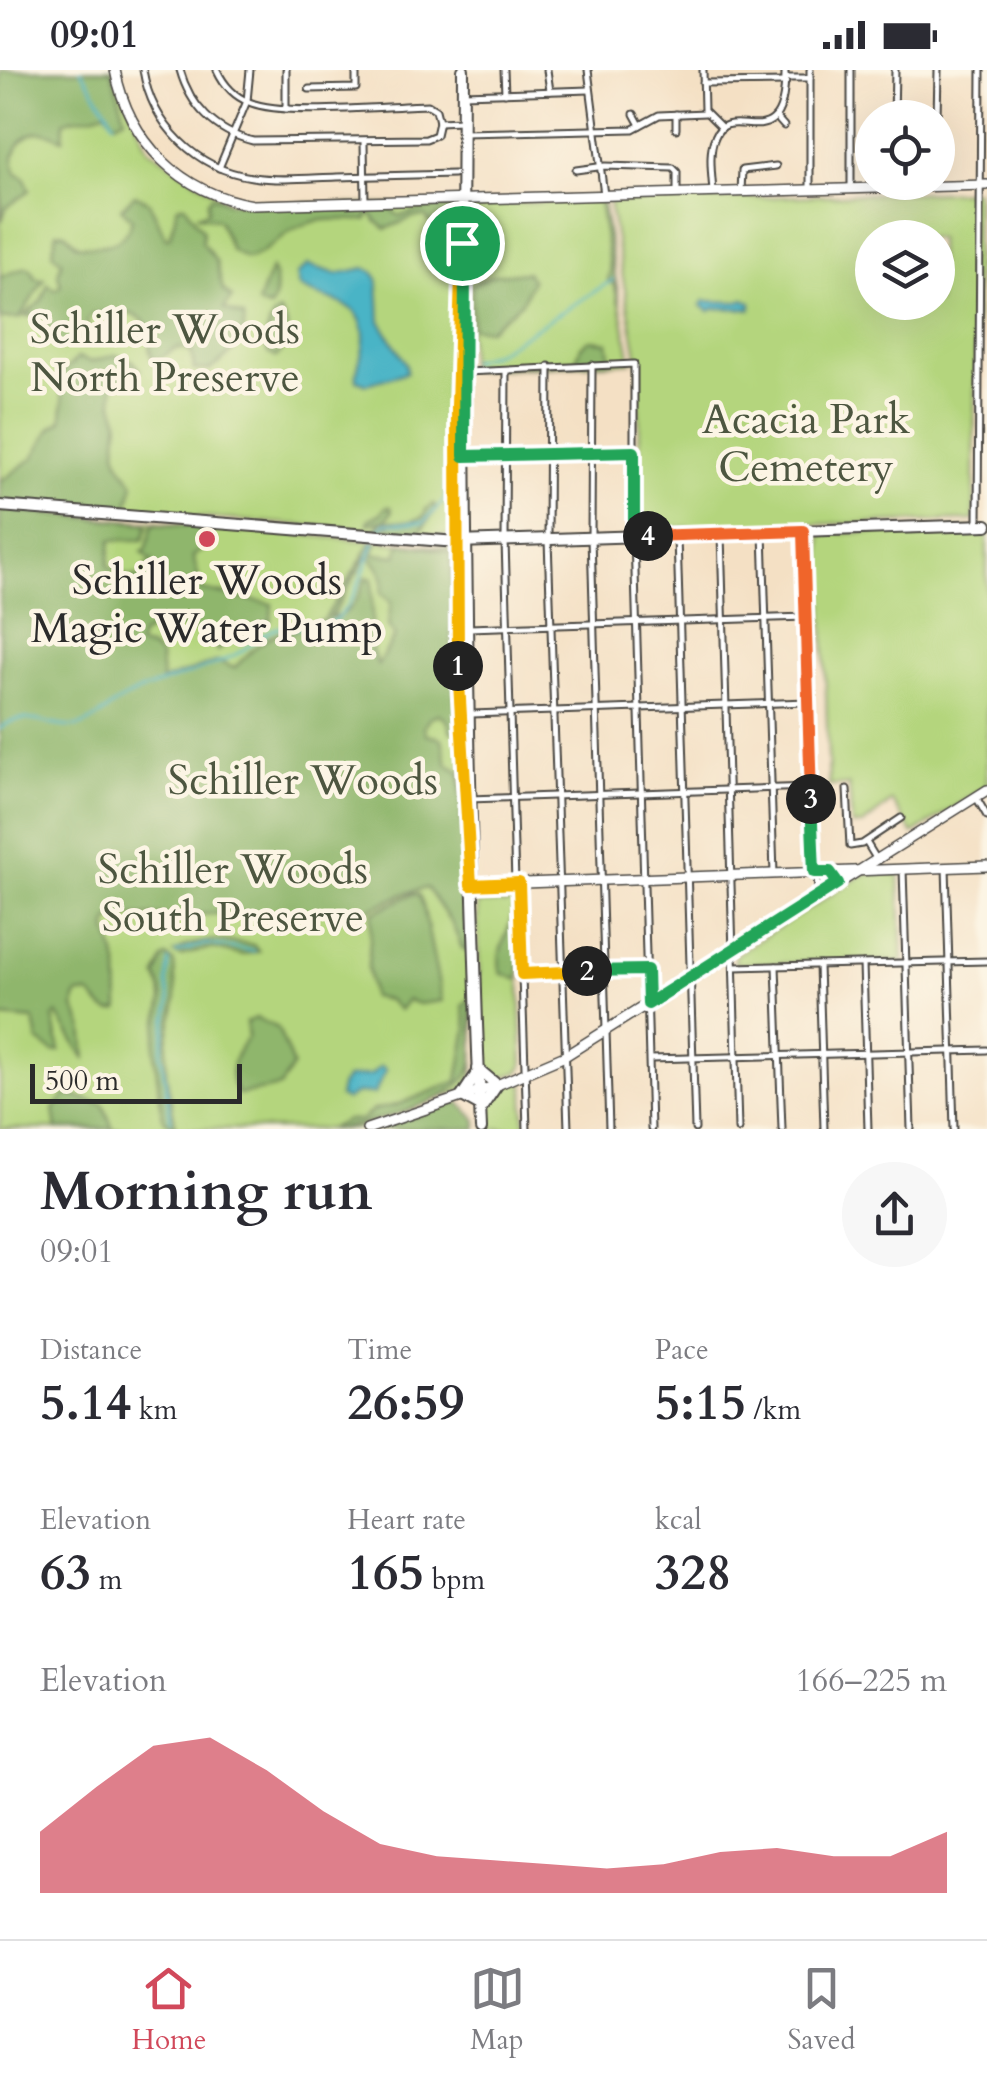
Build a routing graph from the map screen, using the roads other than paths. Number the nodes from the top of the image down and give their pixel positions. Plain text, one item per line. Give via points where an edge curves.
1 (118, 70) edge
2 (143, 70) edge
3 (180, 70) edge
4 (217, 70) edge
5 (250, 70) edge
6 (286, 70) edge
7 (356, 70) edge
8 (463, 70) edge
9 (504, 70) edge
10 (547, 70) edge
11 (588, 70) edge
12 (703, 70) edge
13 (852, 70) edge
14 (894, 70) edge
15 (938, 70) edge
16 (980, 70) edge
17 (810, 74) edge
18 (786, 76) edge
19 (703, 84) junction
20 (309, 88) dead end
21 (590, 90) junction
22 (505, 92) junction
23 (550, 92) junction
24 (463, 94) junction
25 (984, 99) edge
26 (894, 100) edge
27 (938, 100) edge
28 (247, 102) junction
29 (286, 108) junction
30 (704, 113) junction
31 (634, 114) dead end
32 (676, 114) junction
33 (776, 118) junction
34 (439, 122) junction
35 (640, 125) junction
36 (784, 126) dead end
37 (463, 127) junction
38 (722, 128) junction
39 (676, 129) dead end
40 (596, 130) junction
41 (233, 134) junction
42 (364, 140) junction
43 (776, 166) dead end
44 (219, 168) junction
45 (600, 168) junction
46 (576, 170) dead end
47 (454, 174) dead end
48 (365, 176) junction
49 (955, 184) edge
50 (984, 185) edge
51 (851, 189) junction
52 (855, 189) edge
53 (810, 190) junction
54 (713, 192) junction
55 (742, 192) junction
56 (677, 194) junction
57 (604, 195) junction
58 (463, 198) junction
59 (365, 201) junction
60 (983, 270) edge
61 (983, 355) edge
62 (592, 365) junction
63 (548, 366) junction
64 (506, 370) junction
65 (461, 372) junction
66 (983, 440) edge
67 (634, 452) junction
68 (592, 453) junction
69 (548, 454) junction
70 (506, 455) junction
71 (461, 457) junction
72 (0, 506) edge
73 (983, 525) edge
74 (803, 531) junction
75 (763, 532) junction
76 (721, 534) junction
77 (677, 536) junction
78 (634, 537) junction
79 (591, 538) junction
80 (548, 540) junction
81 (505, 541) junction
82 (461, 542) junction
83 (806, 616) junction
84 (766, 618) junction
85 (723, 620) junction
86 (680, 621) junction
87 (637, 622) junction
88 (594, 624) junction
89 (551, 626) junction
90 (508, 627) junction
91 (461, 629) junction
92 (808, 702) junction
93 (769, 703) junction
94 (726, 704) junction
95 (682, 706) junction
96 (639, 708) junction
97 (596, 709) junction
98 (553, 711) junction
99 (510, 712) junction
100 (466, 714) junction
101 (811, 787) junction
102 (771, 788) junction
103 (847, 789) dead end
104 (728, 790) junction
105 (987, 790) edge
106 (685, 792) junction
107 (642, 793) junction
108 (599, 795) junction
109 (556, 796) junction
110 (976, 797) junction
111 (512, 798) junction
112 (469, 800) junction
113 (987, 816) edge
114 (902, 818) dead end
115 (866, 842) junction
116 (881, 857) junction
117 (987, 866) edge
118 (946, 868) junction
119 (886, 869) junction
120 (903, 869) junction
121 (862, 870) junction
122 (815, 872) junction
123 (830, 872) junction
124 (774, 874) junction
125 (731, 875) junction
126 (688, 877) junction
127 (644, 878) junction
128 (602, 880) junction
129 (559, 882) junction
130 (517, 883) junction
131 (838, 883) junction
132 (471, 885) junction
133 (818, 895) junction
134 (733, 949) junction
135 (987, 960) edge
136 (949, 962) junction
137 (906, 963) junction
138 (863, 964) junction
139 (819, 965) junction
140 (776, 966) junction
141 (734, 967) junction
142 (647, 970) junction
143 (604, 971) junction
144 (563, 972) junction
145 (522, 974) junction
146 (690, 976) junction
147 (648, 1004) junction
148 (606, 1030) junction
149 (987, 1050) edge
150 (952, 1051) junction
151 (909, 1052) junction
152 (866, 1053) junction
153 (822, 1054) junction
154 (779, 1055) junction
155 (565, 1056) junction
156 (736, 1056) junction
157 (693, 1058) junction
158 (650, 1059) junction
159 (478, 1069) junction
160 (525, 1074) junction
161 (496, 1085) junction
162 (479, 1091) junction
163 (462, 1096) junction
164 (480, 1110) junction
165 (367, 1129) edge
166 (481, 1129) edge
167 (527, 1129) edge
168 (568, 1129) edge
169 (609, 1129) edge
170 (651, 1129) edge
171 (695, 1129) edge
172 (738, 1129) edge
173 (782, 1129) edge
174 (824, 1129) edge
175 (868, 1129) edge
176 (911, 1129) edge
177 (954, 1129) edge

1 - 59 main road via 154,146 203,184 274,203
2 - 44 street via 166,126 188,150
3 - 41 street via 196,106
4 - 28 street
5 - 28 street
6 - 29 street
7 - 20 street via 356,88
8 - 24 main road
9 - 22 street
10 - 23 street
11 - 21 street
12 - 19 street
13 - 51 street
14 - 26 street
15 - 27 street
16 - 25 street
17 - 18 street
17 - 53 street
18 - 19 street
18 - 33 street
19 - 30 street
21 - 23 street
21 - 40 street
22 - 23 street
22 - 24 street
24 - 37 main road
25 - 50 street
28 - 29 street
28 - 41 street
29 - 34 street via 428,105
30 - 32 street
30 - 38 street
31 - 35 street
32 - 35 street
32 - 39 street
33 - 36 street
33 - 38 street
34 - 37 street
34 - 42 street via 431,138
35 - 40 street
37 - 40 street
37 - 58 main road
38 - 54 street via 713,144
40 - 45 street
41 - 42 street via 271,143
41 - 44 street
42 - 48 street
43 - 55 street via 742,170
44 - 48 street via 266,178
45 - 46 street
45 - 56 street via 676,170
45 - 57 street
47 - 48 street
48 - 59 street
49 - 50 main road
50 - 60 street
51 - 52 main road
51 - 53 main road
53 - 55 main road
54 - 55 main road
54 - 56 main road
56 - 57 main road
57 - 58 main road
58 - 59 main road
58 - 65 main road
60 - 61 street
61 - 66 street
62 - 63 street
62 - 67 street via 634,364
62 - 68 street
63 - 64 street
63 - 69 street
64 - 65 street
64 - 70 street
65 - 71 main road
66 - 73 street
67 - 68 street
67 - 78 street
68 - 69 street
68 - 79 street
69 - 70 street
69 - 80 street
70 - 71 street
70 - 81 street
71 - 82 main road
72 - 82 main road
73 - 74 main road
74 - 75 main road
74 - 83 street
75 - 76 main road
75 - 84 street
76 - 77 main road
76 - 85 street
77 - 78 main road
77 - 86 street
78 - 79 main road
78 - 87 street
79 - 80 main road
79 - 88 street
80 - 81 main road
80 - 89 street
81 - 82 main road
81 - 90 street
82 - 91 main road
83 - 84 street
83 - 92 street
84 - 85 street
84 - 93 street
85 - 86 street
85 - 94 street
86 - 87 street
86 - 95 street
87 - 88 street
87 - 96 street
88 - 89 street
88 - 97 street
89 - 90 street
89 - 98 street
90 - 91 street
90 - 99 street
91 - 100 main road
92 - 93 street
92 - 101 street
93 - 94 street
93 - 102 street
94 - 95 street
94 - 104 street
95 - 96 street
95 - 106 street
96 - 97 street
96 - 107 street
97 - 98 street
97 - 108 street
98 - 99 street
98 - 109 street
99 - 100 street
99 - 111 street
100 - 112 main road
101 - 102 street
101 - 122 street
102 - 104 street
102 - 124 street
103 - 115 street via 850,846
104 - 106 street
104 - 125 street
105 - 110 main road
106 - 107 street
106 - 126 street
107 - 108 street
107 - 127 street
108 - 109 street
108 - 128 street
109 - 111 street
109 - 129 street
110 - 113 street
110 - 116 main road
111 - 112 street
111 - 130 street
112 - 132 main road
114 - 115 street
115 - 116 street
116 - 119 main road
116 - 121 main road
117 - 118 main road
118 - 120 main road
118 - 136 street
119 - 120 main road
119 - 121 main road
120 - 137 street
121 - 123 main road
121 - 131 main road
122 - 123 main road
122 - 124 main road
122 - 133 street
123 - 131 main road
124 - 125 main road
125 - 126 main road
125 - 134 street
126 - 127 main road
126 - 146 street
127 - 128 main road
127 - 142 street
128 - 129 main road
128 - 143 street
129 - 130 main road
129 - 144 street
130 - 132 main road
130 - 145 street
131 - 133 main road
132 - 159 main road
133 - 134 main road
134 - 141 street
134 - 146 main road
135 - 136 street
136 - 137 street
136 - 150 street
137 - 138 street
137 - 151 street
138 - 139 street
138 - 152 street
139 - 140 street
139 - 153 street
140 - 141 street
140 - 154 street
141 - 156 street
142 - 143 street
142 - 147 street
143 - 144 street
143 - 148 street
144 - 145 street
144 - 155 street
145 - 160 street
146 - 147 main road
146 - 157 street
147 - 148 main road
147 - 158 street
148 - 155 main road
148 - 169 street
149 - 150 street
150 - 151 street
150 - 177 street
151 - 152 street
151 - 176 street
152 - 153 street
152 - 175 street
153 - 154 street
153 - 174 street
154 - 156 street
154 - 173 street
155 - 160 main road
155 - 168 street
156 - 157 street
156 - 172 street
157 - 158 street
157 - 171 street
158 - 170 street
159 - 161 main road
159 - 162 main road
159 - 163 main road
160 - 161 main road
160 - 167 street
161 - 162 main road
161 - 164 main road
162 - 163 main road
162 - 164 main road
163 - 164 main road
163 - 165 main road
164 - 166 main road

